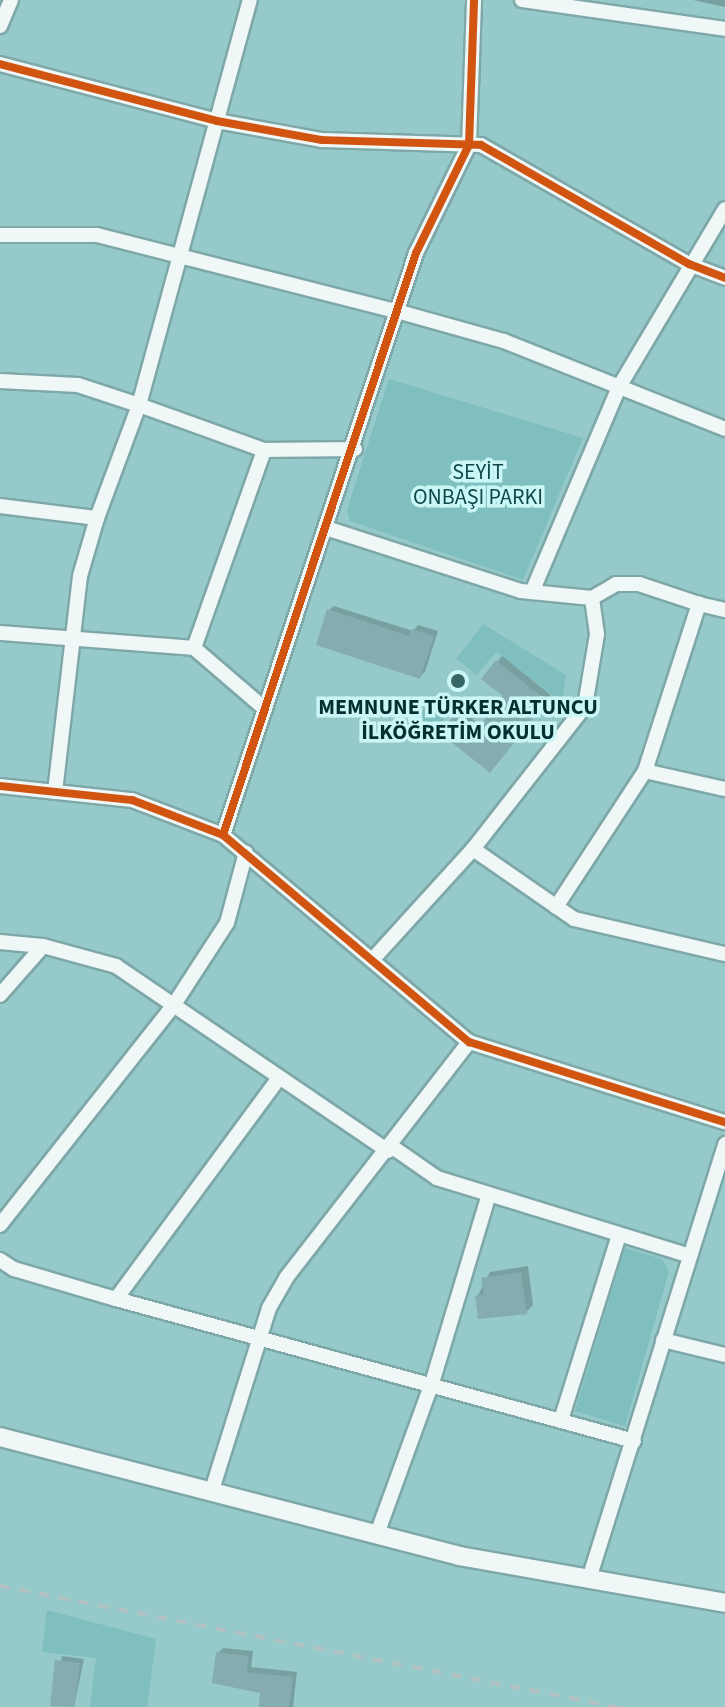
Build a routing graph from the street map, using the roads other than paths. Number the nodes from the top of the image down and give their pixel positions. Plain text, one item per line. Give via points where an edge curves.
1 (11, 0) edge
2 (250, 0) edge
3 (474, 0) edge
4 (522, 0) edge
5 (634, 6) edge
6 (0, 26) edge
7 (725, 29) edge
8 (0, 64) edge
9 (217, 121) junction
10 (469, 145) junction
11 (725, 209) edge
12 (0, 235) edge
13 (181, 258) junction
14 (689, 264) junction
15 (725, 278) edge
16 (400, 312) junction
17 (0, 381) edge
18 (619, 387) junction
19 (139, 405) junction
20 (725, 429) edge
21 (355, 449) junction
22 (264, 450) junction
23 (0, 506) edge
24 (97, 518) junction
25 (329, 529) junction
26 (532, 592) junction
27 (592, 598) junction
28 (699, 604) junction
29 (725, 610) edge
30 (0, 633) edge
31 (72, 642) junction
32 (194, 648) junction
33 (265, 709) junction
34 (645, 771) junction
35 (0, 786) edge
36 (725, 789) edge
37 (55, 792) junction
38 (223, 835) junction
39 (473, 849) junction
40 (246, 852) junction
41 (556, 907) junction
42 (0, 942) edge
43 (43, 946) junction
44 (725, 954) edge
45 (373, 959) junction
46 (0, 995) edge
47 (173, 1006) junction
48 (469, 1042) junction
49 (279, 1078) junction
50 (725, 1122) edge
51 (725, 1144) edge
52 (389, 1149) junction
53 (488, 1197) junction
54 (0, 1225) edge
55 (619, 1235) junction
56 (687, 1255) junction
57 (0, 1260) edge
58 (116, 1299) junction
59 (261, 1336) junction
60 (663, 1340) junction
61 (725, 1355) edge
62 (432, 1383) junction
63 (561, 1420) junction
64 (0, 1437) edge
65 (634, 1441) junction
66 (212, 1490) junction
67 (377, 1534) junction
68 (589, 1579) junction
69 (725, 1603) edge

1 - 6 street
2 - 9 street
3 - 10 street
4 - 5 street
5 - 7 street
8 - 9 street
9 - 10 street via 322,140
9 - 13 street
10 - 14 street via 481,145
10 - 16 street via 416,253
11 - 14 street
12 - 13 street via 97,235
13 - 16 street
13 - 19 street
14 - 15 street
14 - 18 street
16 - 18 street via 504,341
16 - 21 street
17 - 19 street via 78,385
18 - 20 street
18 - 26 street
19 - 22 street
19 - 24 street
21 - 22 street
21 - 25 street
22 - 32 street
23 - 24 street
24 - 31 street via 80,576
25 - 26 street
25 - 33 street
26 - 27 street
27 - 28 street via 616,584 639,584
27 - 39 street via 597,634 585,706
28 - 29 street
28 - 34 street
30 - 31 street
31 - 32 street
31 - 37 street
32 - 33 street
33 - 38 street
34 - 36 street
34 - 41 street
35 - 37 street
37 - 38 street via 132,800
38 - 40 street
39 - 41 street
39 - 45 street
40 - 45 street
40 - 47 street via 227,923
41 - 44 street via 574,919
42 - 43 street
43 - 46 street
43 - 47 street via 116,966
45 - 48 street
47 - 49 street
47 - 54 street
48 - 50 street
48 - 52 street
49 - 52 street
49 - 58 street
51 - 56 street
52 - 53 street via 437,1178
52 - 59 street via 286,1278
53 - 55 street
53 - 62 street
55 - 56 street
55 - 63 street
56 - 60 street
57 - 58 street via 14,1269
58 - 59 street
59 - 62 street
59 - 66 street
60 - 61 street
60 - 65 street
62 - 63 street
62 - 67 street
63 - 65 street
64 - 66 street
65 - 68 street
66 - 67 street
67 - 68 street via 459,1556
68 - 69 street

